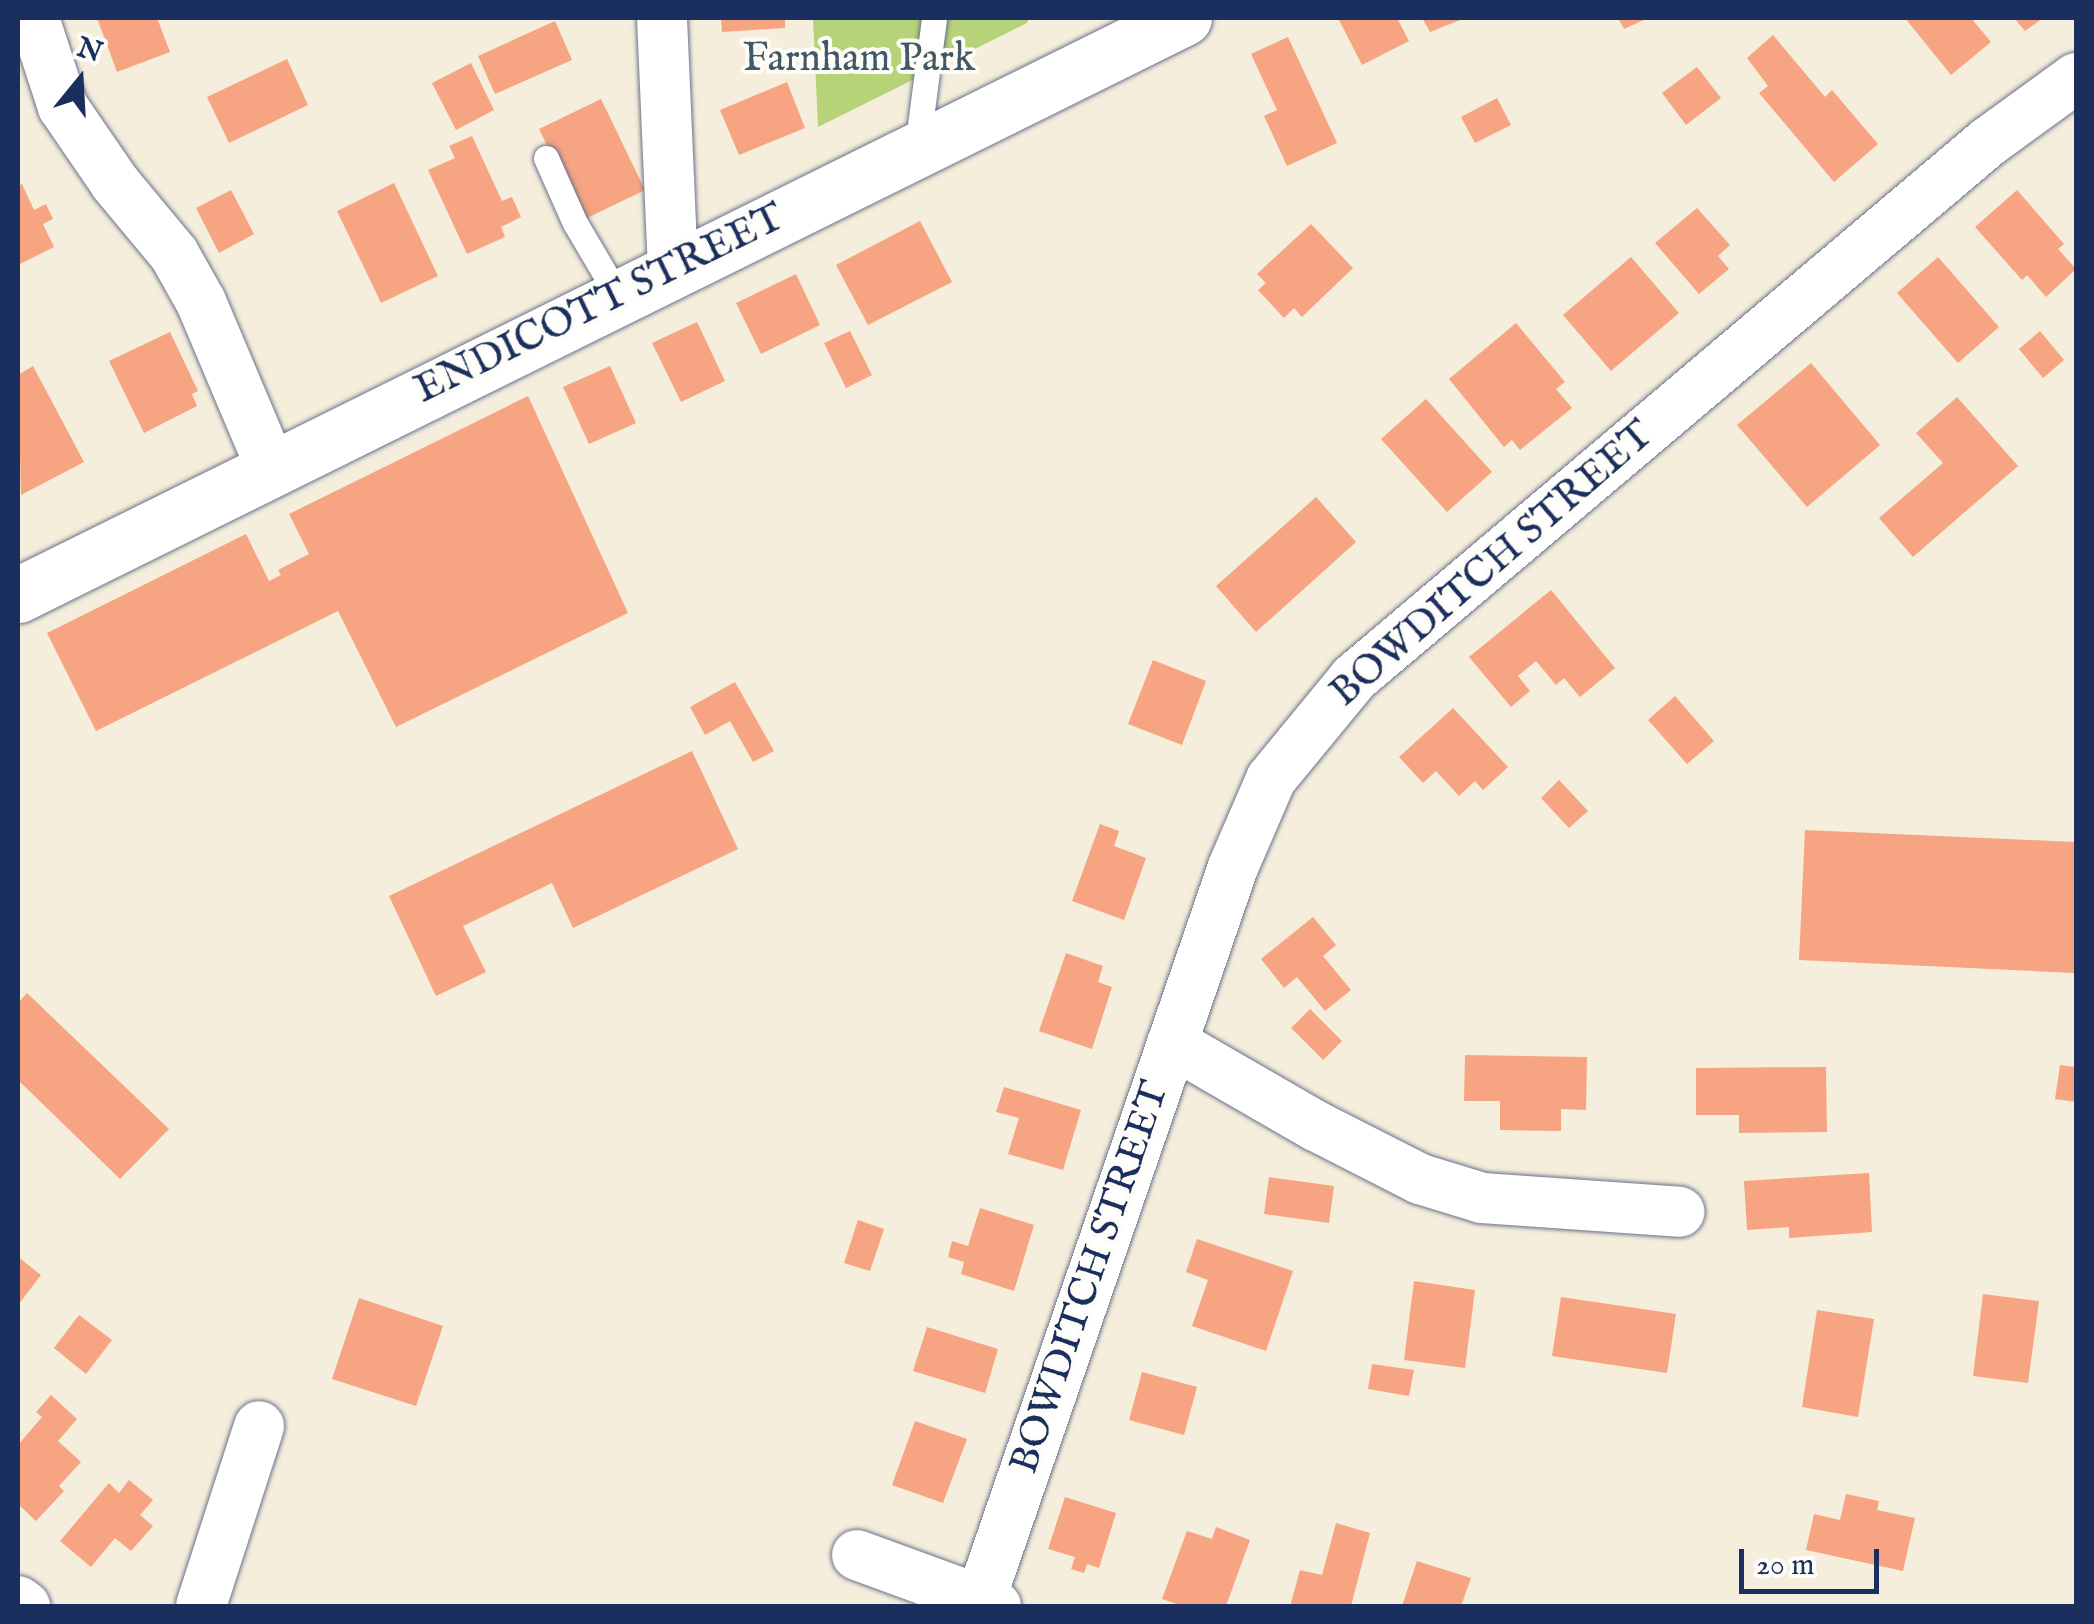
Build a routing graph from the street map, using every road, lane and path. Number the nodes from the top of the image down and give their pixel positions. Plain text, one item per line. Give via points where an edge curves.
1 (34, 18) edge
2 (662, 18) edge
3 (934, 18) edge
4 (1184, 18) edge
5 (2076, 78) edge
6 (917, 148) junction
7 (546, 158) dead end
8 (673, 268) junction
9 (618, 296) junction
10 (271, 468) junction
11 (18, 594) edge
12 (1172, 1043) junction
13 (1680, 1212) dead end
14 (259, 1426) dead end
15 (858, 1554) dead end
16 (18, 1600) edge
17 (988, 1604) edge
18 (24, 1606) edge
19 (201, 1606) edge

1 - 10 street via 63,107 174,254
2 - 8 street
3 - 6 lane
4 - 6 street, ENDICOTT STREET
5 - 12 street, BOWDITCH STREET via 1988,142 1354,678 1271,779
6 - 8 street, ENDICOTT STREET
7 - 9 lane
8 - 9 street, ENDICOTT STREET
9 - 10 street, ENDICOTT STREET
10 - 11 street, ENDICOTT STREET
12 - 13 street via 1420,1179 1482,1198
12 - 17 street, BOWDITCH STREET
14 - 19 street
15 - 17 street
16 - 18 street

